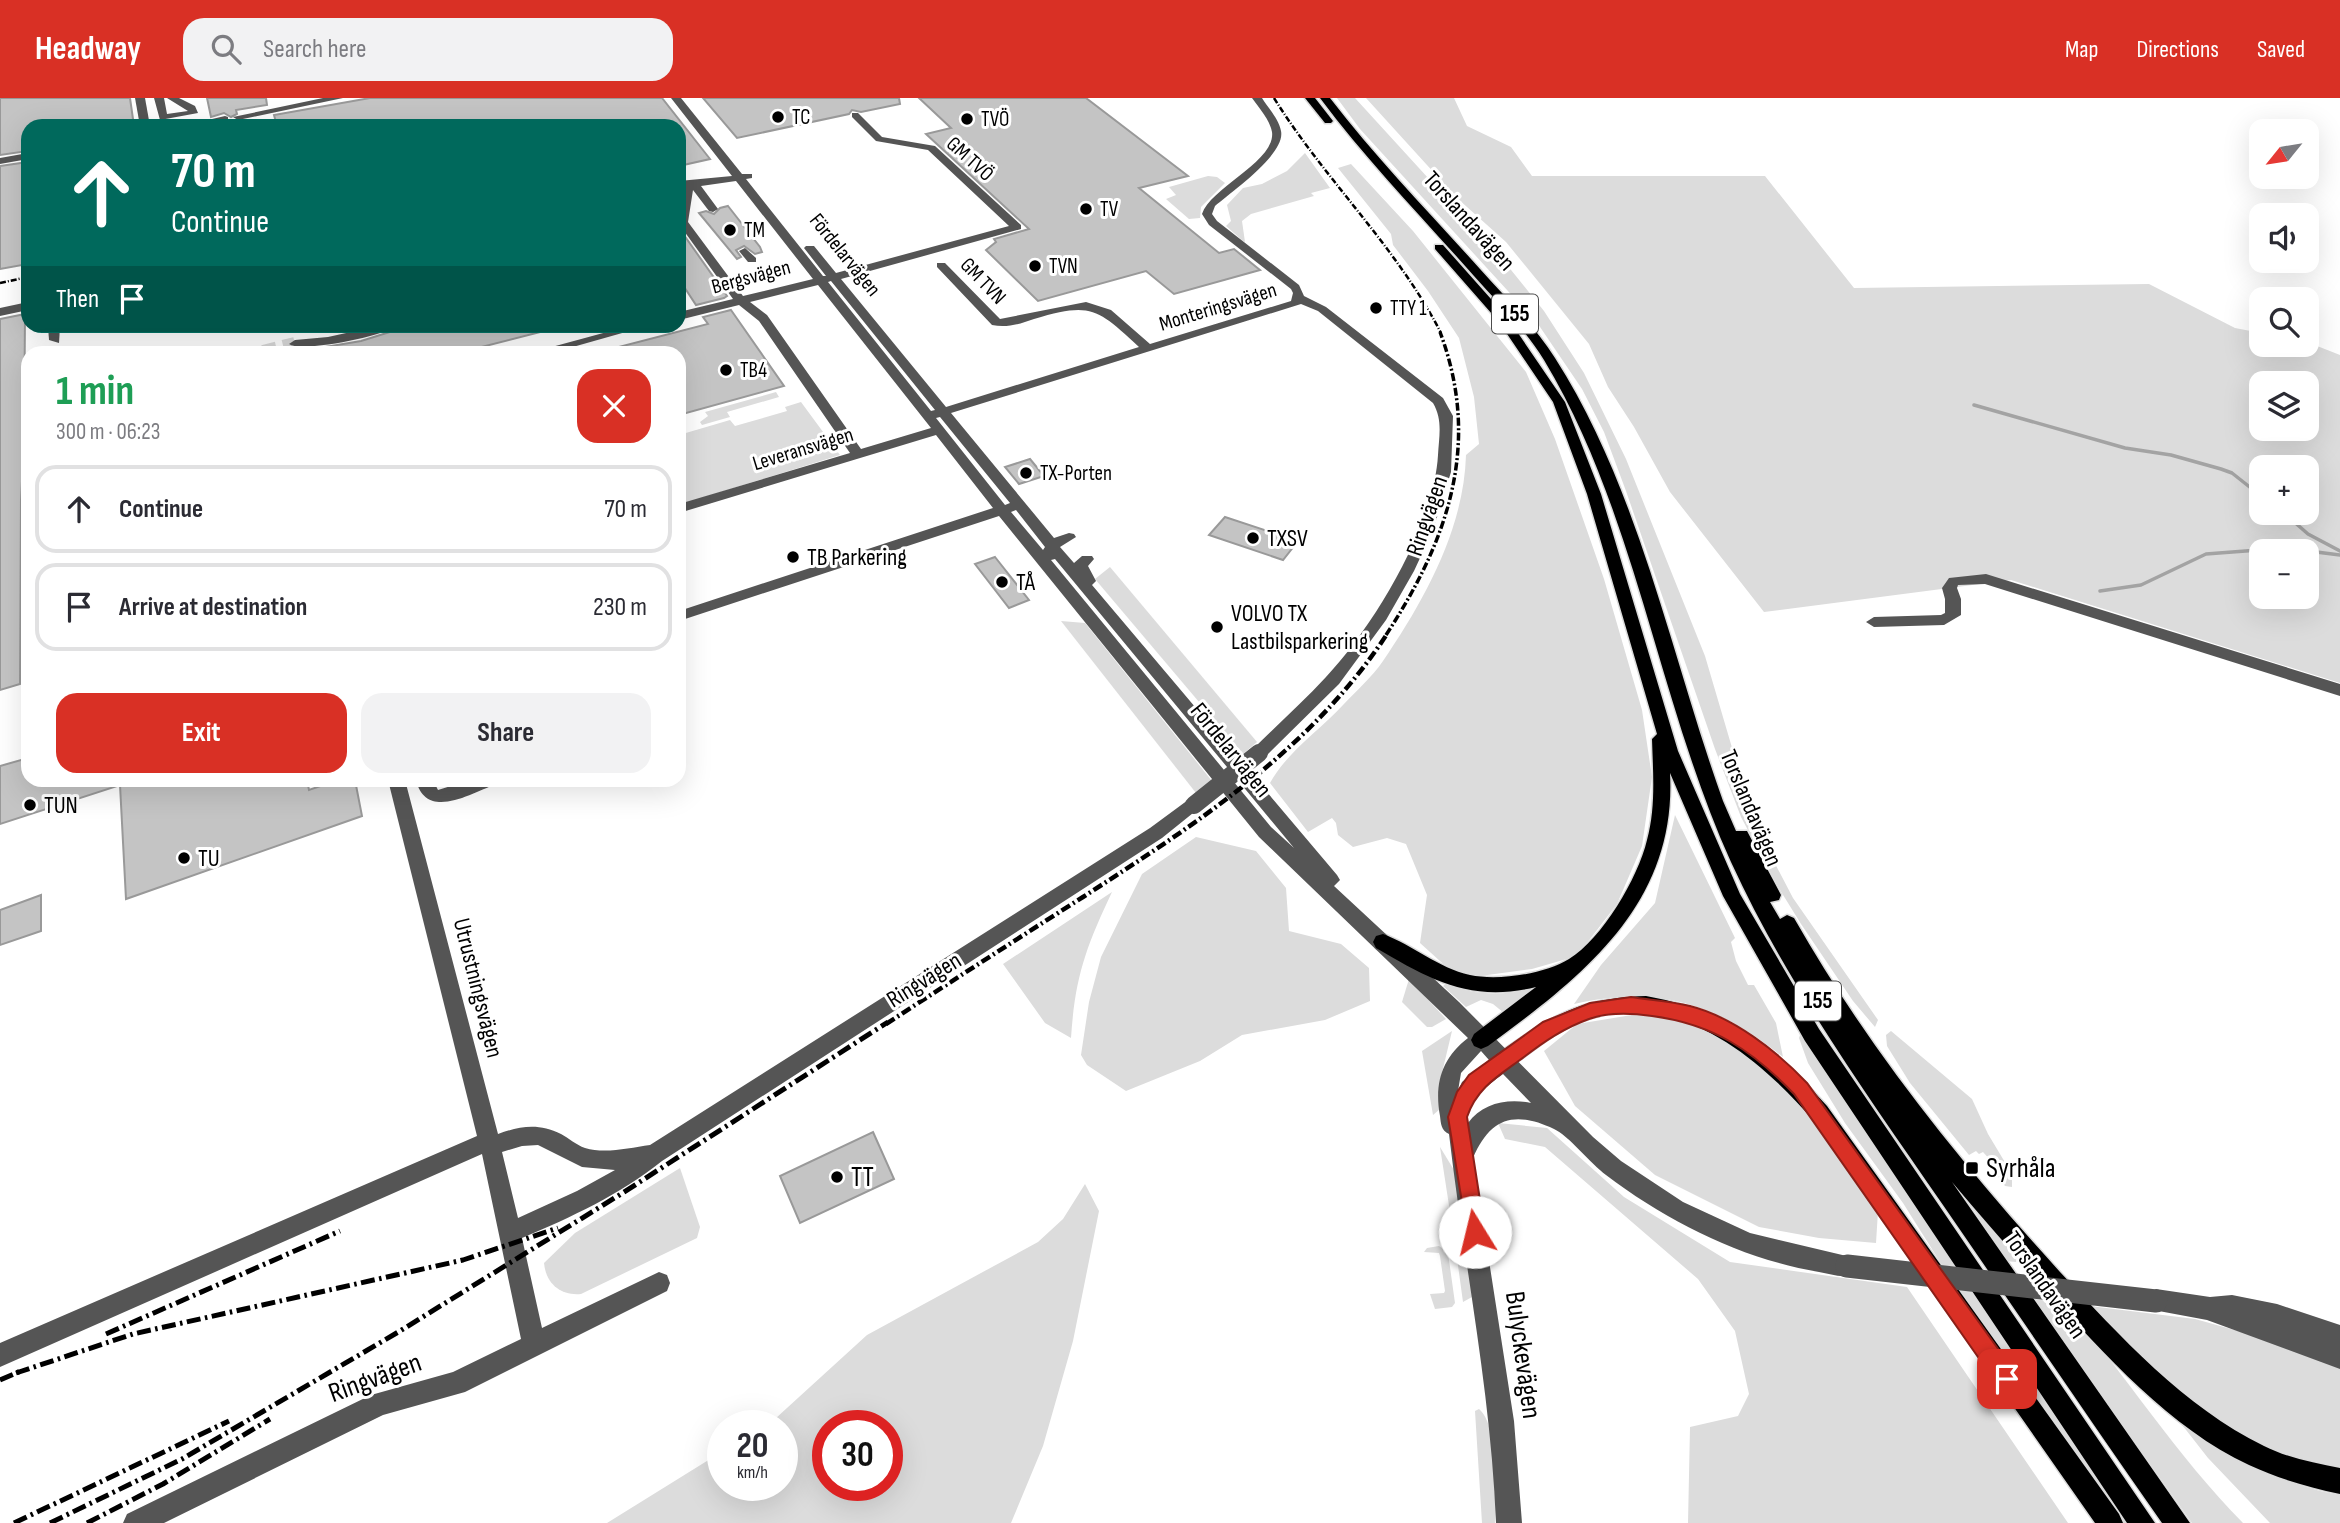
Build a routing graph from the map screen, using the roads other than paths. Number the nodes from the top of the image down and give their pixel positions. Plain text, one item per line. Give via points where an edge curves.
1 (140, 98) edge
2 (159, 98) edge
3 (172, 98) edge
4 (338, 98) edge
5 (676, 98) edge
6 (1257, 98) edge
7 (1310, 98) edge
8 (1325, 98) edge
9 (258, 113) junction
10 (855, 115) dead end
11 (238, 117) dead end
12 (144, 119) edge
13 (259, 119) edge
14 (21, 157) edge
15 (0, 161) edge
16 (744, 177) junction
17 (688, 184) edge
18 (713, 209) dead end
19 (686, 226) edge
20 (941, 265) dead end
21 (834, 277) junction
22 (819, 279) junction
23 (1299, 298) junction
24 (740, 300) junction
25 (21, 308) edge
26 (0, 313) edge
27 (686, 314) edge
28 (54, 333) edge
29 (362, 333) edge
30 (614, 333) edge
31 (55, 340) dead end
32 (295, 344) tunnel mouth
33 (563, 346) edge
34 (1147, 348) junction
35 (938, 412) junction
36 (939, 430) junction
37 (858, 454) junction
38 (1013, 506) junction
39 (686, 507) edge
40 (1069, 537) dead end
41 (1047, 545) junction
42 (1087, 559) dead end
43 (1094, 597) junction
44 (686, 614) edge
45 (1874, 622) dead end
46 (1651, 687) junction
47 (2340, 690) edge
48 (1699, 759) junction
49 (398, 787) edge
50 (426, 787) edge
51 (471, 787) edge
52 (1383, 942) junction
53 (1584, 961) junction
54 (1481, 1040) junction
55 (1503, 1060) junction
56 (1563, 1122) junction
57 (490, 1144) junction
58 (1462, 1148) junction
59 (654, 1154) junction
60 (508, 1221) junction
61 (659, 1283) dead end
62 (2210, 1309) junction
63 (2340, 1337) edge
64 (534, 1344) junction
65 (0, 1354) edge
66 (2340, 1357) edge
67 (2340, 1481) edge
68 (136, 1523) edge
69 (1509, 1523) edge
70 (2110, 1523) edge
71 (2142, 1523) edge
72 (2177, 1523) edge

1 - 12 street
2 - 3 street via 163,118 193,113
4 - 9 street
5 - 16 street, Fördelarvägen
6 - 23 street, Monteringsvägen via 1277,131 1276,141 1268,154 1210,205 1207,214 1296,287
7 - 46 main road, Torslandavägen / 155 via 1503,320 1559,402 1594,494
8 - 48 main road, Torslandavägen / 155 via 1520,320 1575,402 1616,495
9 - 11 street
9 - 13 street
10 - 21 street, GM TVÖ via 879,139 932,148 1017,228
14 - 15 street
16 - 17 street
16 - 21 street, Fördelarvägen
16 - 22 street, Fördelarvägen
17 - 18 street
19 - 24 street
20 - 34 street, GM TVN via 996,322 1087,304 1106,309
21 - 22 street, Bergsvägen
21 - 35 street, Fördelarvägen
22 - 24 street, Bergsvägen
22 - 35 street, Fördelarvägen
23 - 34 street, Monteringsvägen via 1284,307
23 - 59 street, Ringvägen, bridge via 1322,309 1438,401 1447,416 1441,482 1426,530 1381,616 1333,680 1259,753 1156,833
24 - 27 street, Bergsvägen
24 - 37 street via 763,318
25 - 26 street
28 - 31 street
29 - 32 street
30 - 33 street
34 - 35 street, Monteringsvägen
35 - 36 street
35 - 38 street
36 - 37 street, Leveransvägen
36 - 38 street
37 - 39 street, Leveransvägen
38 - 41 street, Fördelarvägen
38 - 41 street
38 - 41 street
38 - 44 street
40 - 41 street
41 - 43 street, Fördelarvägen
41 - 52 street, Fördelarvägen via 1265,832
42 - 43 street, Fördelarvägen via 1080,564 1081,570 1094,587
43 - 52 street, Fördelarvägen
45 - 47 street via 1944,620 1953,615 1949,588 1954,581 1986,579
46 - 53 main road via 1664,786 1652,855 1622,918
46 - 71 main road, Torslandavägen / 155 via 1670,751 1707,841 1732,896 1790,998
48 - 67 main road via 1847,1024 1937,1150 1978,1198 2100,1332 2179,1405 2249,1452 2298,1473
48 - 72 main road, Torslandavägen / 155 via 1742,864 1801,974 1881,1099
49 - 57 street, Utrustningsvägen
50 - 51 street via 435,797
52 - 53 main road via 1436,973 1480,986 1524,983
52 - 54 street, Fördelarvägen
53 - 54 main road
54 - 55 street, Fördelarvägen
54 - 58 street, Bulyckevägen via 1455,1062 1447,1084 1453,1132
55 - 56 street, Fördelarvägen
55 - 58 street, Bulyckevägen via 1476,1081 1464,1098 1457,1117
55 - 70 main road via 1562,1021 1603,1007 1631,1005 1689,1013 1761,1051 1820,1113
56 - 58 street via 1524,1109 1502,1110 1490,1114
56 - 62 street, Fördelarvägen, bridge via 1613,1168 1675,1209 1705,1226 1777,1252 1847,1266
57 - 59 street, Ringvägen via 536,1135 581,1157 611,1161
57 - 60 street, Utrustningsvägen
57 - 65 street, Ringvägen
58 - 69 street, Bulyckevägen via 1499,1389
59 - 60 street, Ringvägen via 589,1196
60 - 64 street
61 - 64 street, Ringvägen
62 - 63 street via 2232,1307 2277,1316
62 - 66 street
64 - 68 street, Ringvägen via 456,1383 380,1404

